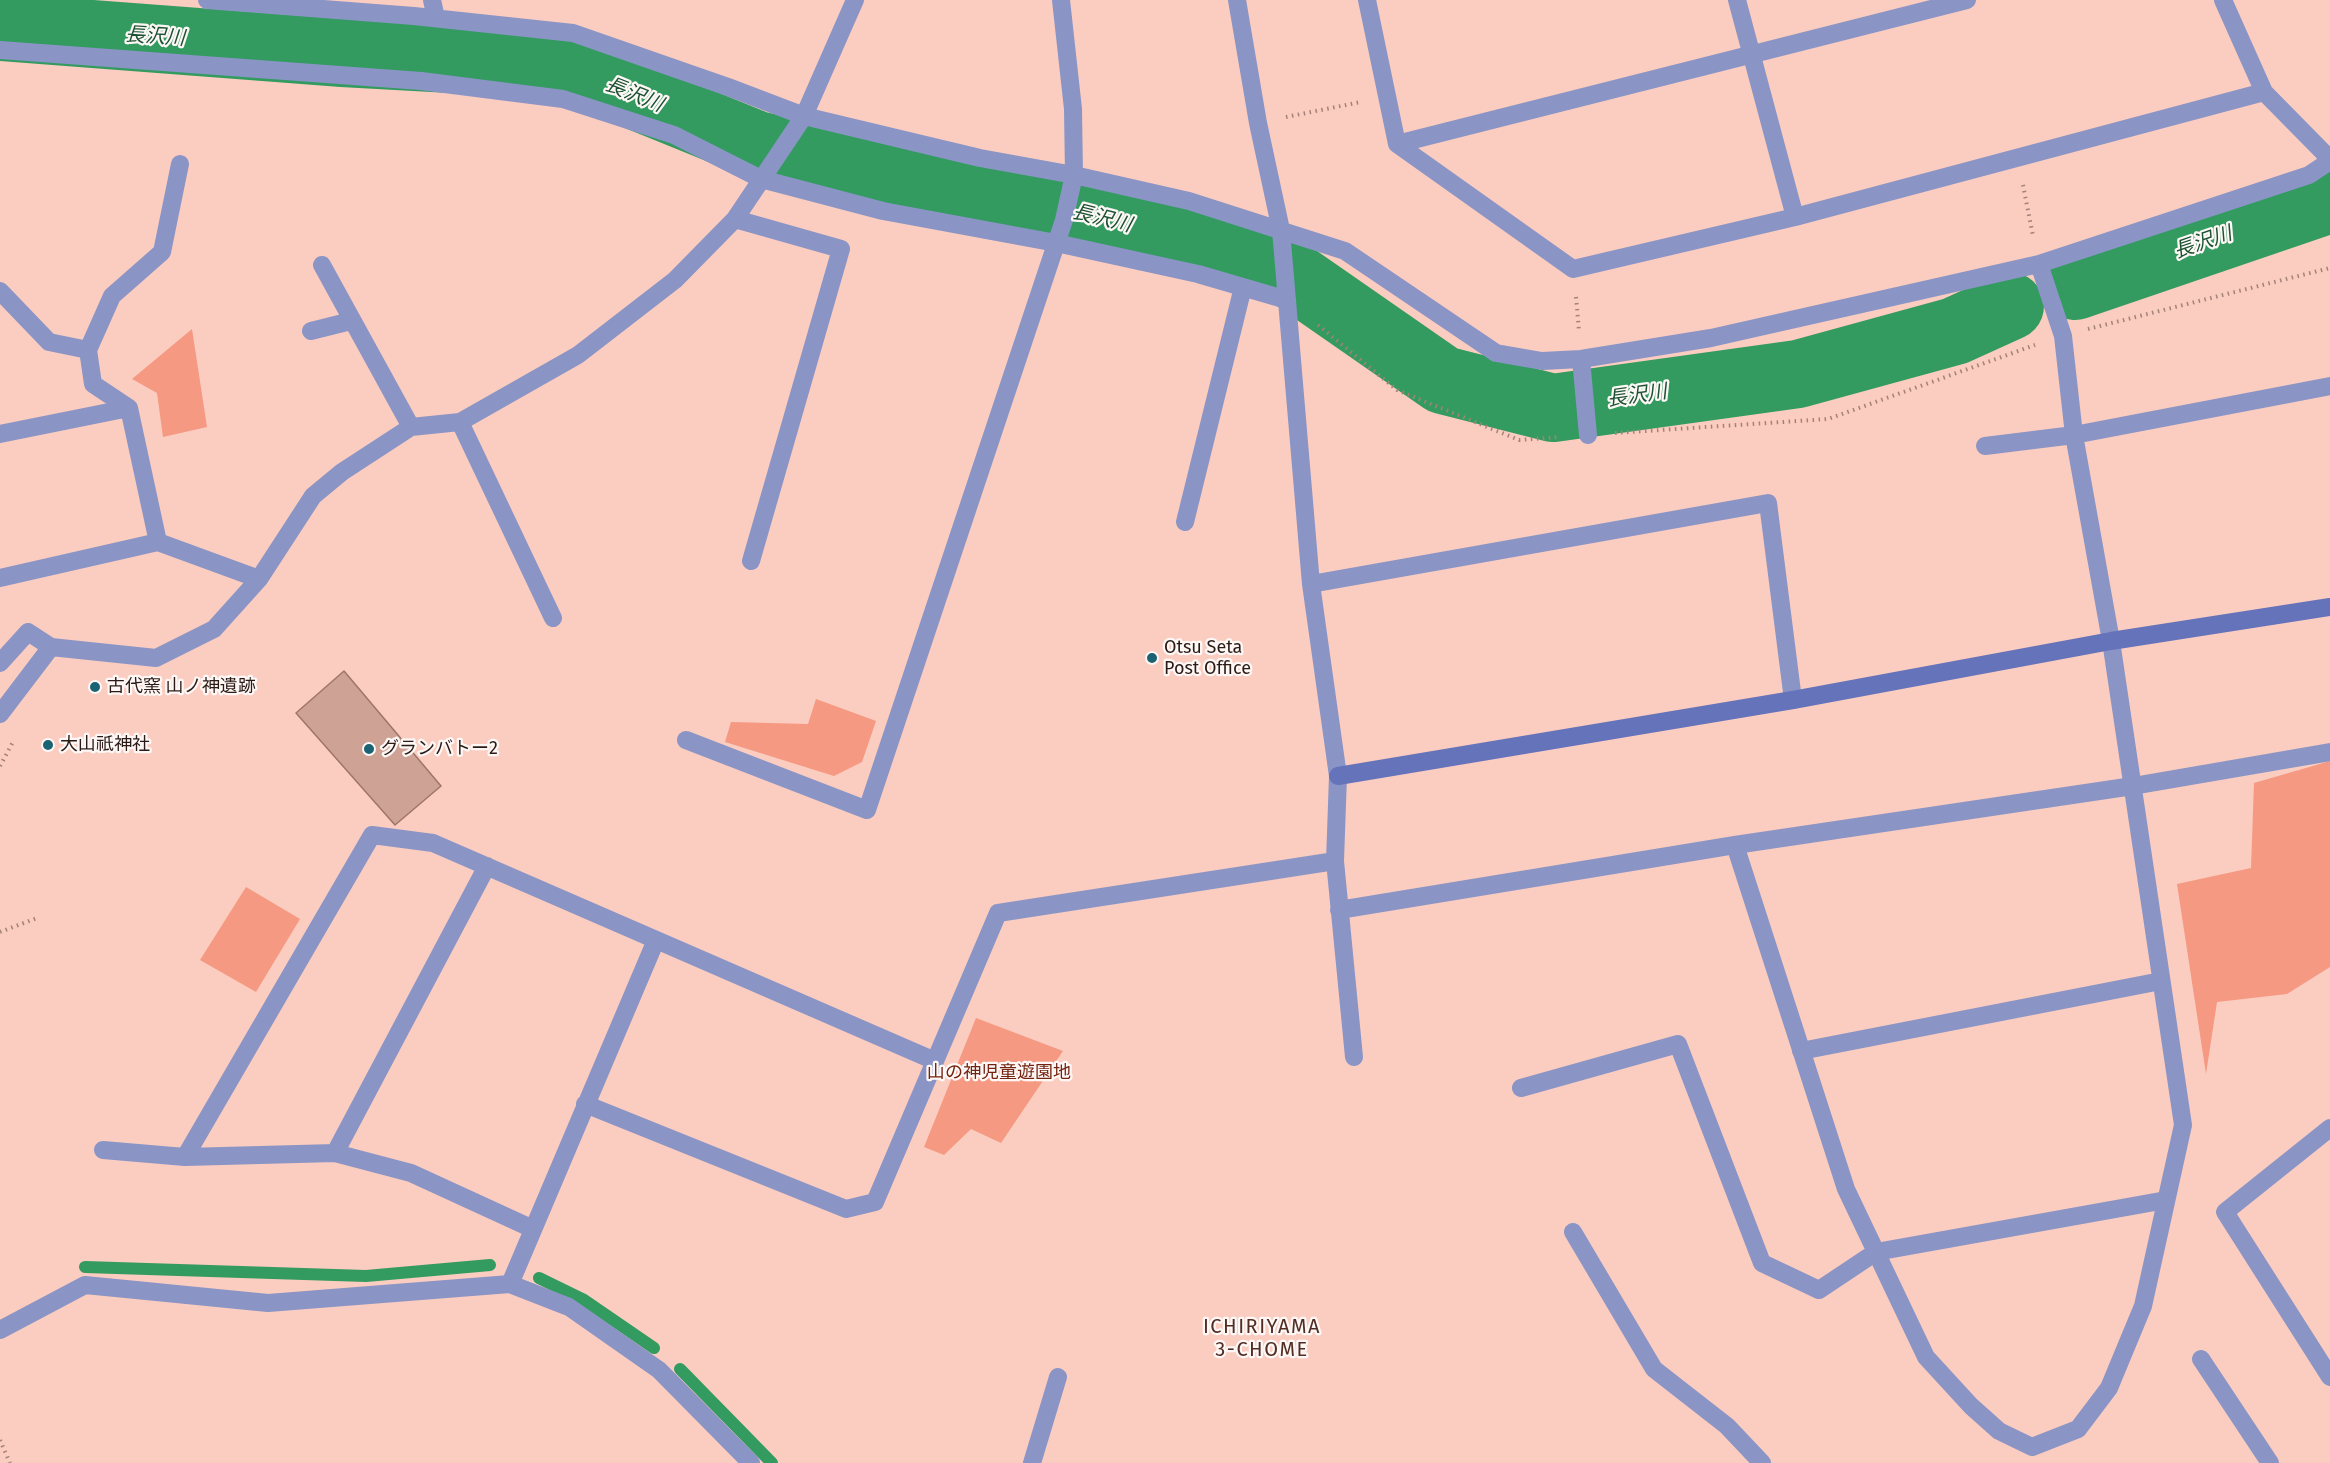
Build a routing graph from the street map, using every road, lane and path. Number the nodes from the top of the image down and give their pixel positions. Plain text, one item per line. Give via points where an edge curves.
1 (207, 0) edge
2 (432, 0) edge
3 (855, 0) edge
4 (1061, 0) edge
5 (1237, 0) edge
6 (1367, 0) edge
7 (1737, 0) edge
8 (1967, 0) edge
9 (2223, 0) edge
10 (436, 18) junction
11 (0, 50) edge
12 (1750, 55) junction
13 (2264, 92) junction
14 (1385, 96) junction
15 (803, 118) junction
16 (1258, 123) junction
17 (1396, 144) junction
18 (2017, 158) junction
19 (2330, 160) edge
20 (180, 164) dead end
21 (1074, 176) junction
22 (762, 178) junction
23 (1795, 217) junction
24 (735, 219) junction
25 (1281, 230) junction
26 (1056, 243) junction
27 (2039, 264) junction
28 (322, 265) dead end
29 (2330, 268) edge
30 (1573, 269) junction
31 (1243, 287) junction
32 (0, 291) edge
33 (1287, 300) junction
34 (351, 321) junction
35 (310, 331) dead end
36 (2063, 336) junction
37 (88, 350) junction
38 (1581, 360) junction
39 (2330, 386) edge
40 (129, 408) junction
41 (460, 422) junction
42 (411, 427) junction
43 (0, 434) edge
44 (1588, 434) junction
45 (2074, 435) junction
46 (1985, 446) dead end
47 (1185, 522) dead end
48 (158, 542) junction
49 (751, 561) dead end
50 (0, 578) edge
51 (259, 579) junction
52 (1311, 584) junction
53 (2330, 607) edge
54 (553, 618) dead end
55 (2111, 641) junction
56 (51, 647) junction
57 (0, 663) edge
58 (1793, 700) junction
59 (0, 714) edge
60 (686, 740) dead end
61 (2330, 752) edge
62 (1338, 776) junction
63 (2133, 786) junction
64 (1735, 845) junction
65 (1335, 861) junction
66 (487, 866) junction
67 (1339, 910) junction
68 (37, 918) dead end
69 (0, 932) edge
70 (656, 940) junction
71 (2161, 981) junction
72 (1801, 1051) junction
73 (1354, 1057) dead end
74 (935, 1061) junction
75 (1521, 1088) dead end
76 (585, 1104) junction
77 (2330, 1128) edge
78 (103, 1150) dead end
79 (335, 1154) junction
80 (185, 1156) junction
81 (2166, 1200) junction
82 (533, 1229) junction
83 (1573, 1232) dead end
84 (1876, 1252) junction
85 (510, 1284) junction
86 (0, 1330) edge
87 (2201, 1359) dead end
88 (1058, 1377) dead end
89 (2330, 1377) edge
90 (0, 1440) edge
91 (10, 1463) edge
92 (751, 1463) edge
93 (1032, 1463) edge
94 (1762, 1463) edge
95 (2270, 1463) edge

1 - 10 street
2 - 10 street
3 - 15 street
4 - 21 street via 1073,109
5 - 16 street
6 - 14 street
7 - 12 street
8 - 12 street
9 - 13 street
10 - 15 street via 573,33 728,87
11 - 22 street via 421,81 562,99 674,135
12 - 17 street
12 - 23 street
13 - 18 street
13 - 19 street
14 - 16 path
14 - 17 street
15 - 21 street
15 - 22 street
16 - 25 street
17 - 30 street
18 - 23 street
18 - 27 path
19 - 27 street via 2309,175
20 - 37 street via 162,252 112,296
21 - 25 street via 1189,201
21 - 26 street
22 - 24 street
22 - 26 street via 882,211
23 - 30 street
24 - 41 street via 675,280 578,355
24 - 49 street via 841,249
25 - 33 street
25 - 38 street via 1345,251 1496,353 1542,361
26 - 31 street
26 - 60 street via 867,810
27 - 36 street
27 - 38 street via 1711,338
28 - 34 street
29 - 36 path
30 - 38 path
31 - 33 street
31 - 47 street
32 - 37 street via 49,342
33 - 44 path via 1397,390 1519,440
33 - 52 street
34 - 35 street
34 - 42 street
36 - 44 path via 1828,419
36 - 45 street
37 - 40 street via 93,384
38 - 44 street
39 - 45 street
40 - 43 street
40 - 48 street
41 - 42 street
41 - 54 street
42 - 51 street via 313,496
45 - 46 street
45 - 55 street
48 - 50 street
48 - 51 street
51 - 56 street via 214,629 156,658
52 - 58 street via 1768,503
52 - 62 street
53 - 55 street
55 - 58 street
55 - 63 street
56 - 57 street via 28,632
56 - 59 street
58 - 62 street
61 - 63 street
62 - 65 street
63 - 64 street
63 - 71 street
64 - 67 street
64 - 72 street
65 - 67 street
65 - 74 street via 998,913
66 - 70 street
66 - 79 street
66 - 80 street via 433,843 372,835
67 - 73 street
68 - 69 path
70 - 74 street
70 - 76 street
71 - 72 street
71 - 81 street via 2183,1125
72 - 84 street via 1846,1189
74 - 76 street via 875,1202 846,1209
75 - 84 street via 1677,1044 1762,1263 1819,1290
76 - 82 street
77 - 89 street via 2225,1212
78 - 80 street
79 - 80 street
79 - 82 street via 411,1173
81 - 84 street
81 - 84 street via 2143,1306 2109,1388 2078,1428 2032,1447 2000,1431 1926,1357
82 - 85 street
83 - 94 street via 1654,1369 1727,1426
85 - 86 street via 268,1303 85,1285
85 - 92 street via 569,1307 659,1370
87 - 95 street
88 - 93 street
90 - 91 path

